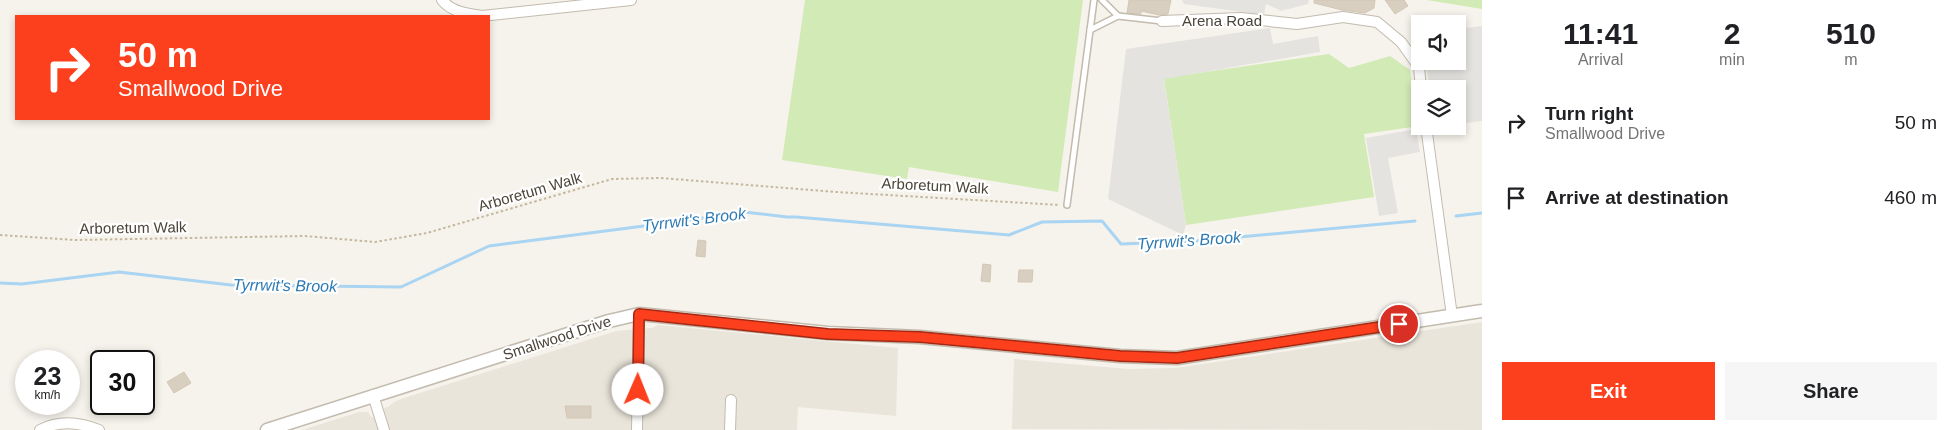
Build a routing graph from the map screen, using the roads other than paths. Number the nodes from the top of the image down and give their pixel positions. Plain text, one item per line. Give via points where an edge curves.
1 (442, 0) edge
2 (631, 0) edge
3 (1094, 0) edge
4 (1102, 0) edge
5 (591, 2) edge
6 (476, 15) edge
7 (490, 15) edge
8 (1118, 16) junction
9 (1162, 21) joint
10 (1090, 30) junction
11 (1420, 80) edge
12 (1427, 135) edge
13 (1067, 205) road end
14 (1482, 311) edge
15 (639, 314) junction
16 (1452, 316) junction
17 (373, 395) junction
18 (731, 400) dead end
19 (40, 430) edge
20 (99, 430) edge
21 (267, 430) edge
22 (384, 430) edge
23 (637, 430) edge
24 (730, 430) edge

1 - 6 street via 463,13
2 - 5 street
3 - 10 lane
4 - 8 lane
5 - 7 street
8 - 9 lane
8 - 10 lane
9 - 11 street, Arena Road via 1241,18 1297,24 1343,17 1377,22 1401,42 1419,67
10 - 13 lane
12 - 16 street
14 - 16 street, Smallwood Drive
15 - 16 street, Smallwood Drive via 828,334 920,337 1120,356 1177,358
15 - 17 street, Smallwood Drive
15 - 23 street
17 - 21 street, Smallwood Drive
17 - 22 street
18 - 24 street
19 - 20 street via 58,423 85,425

